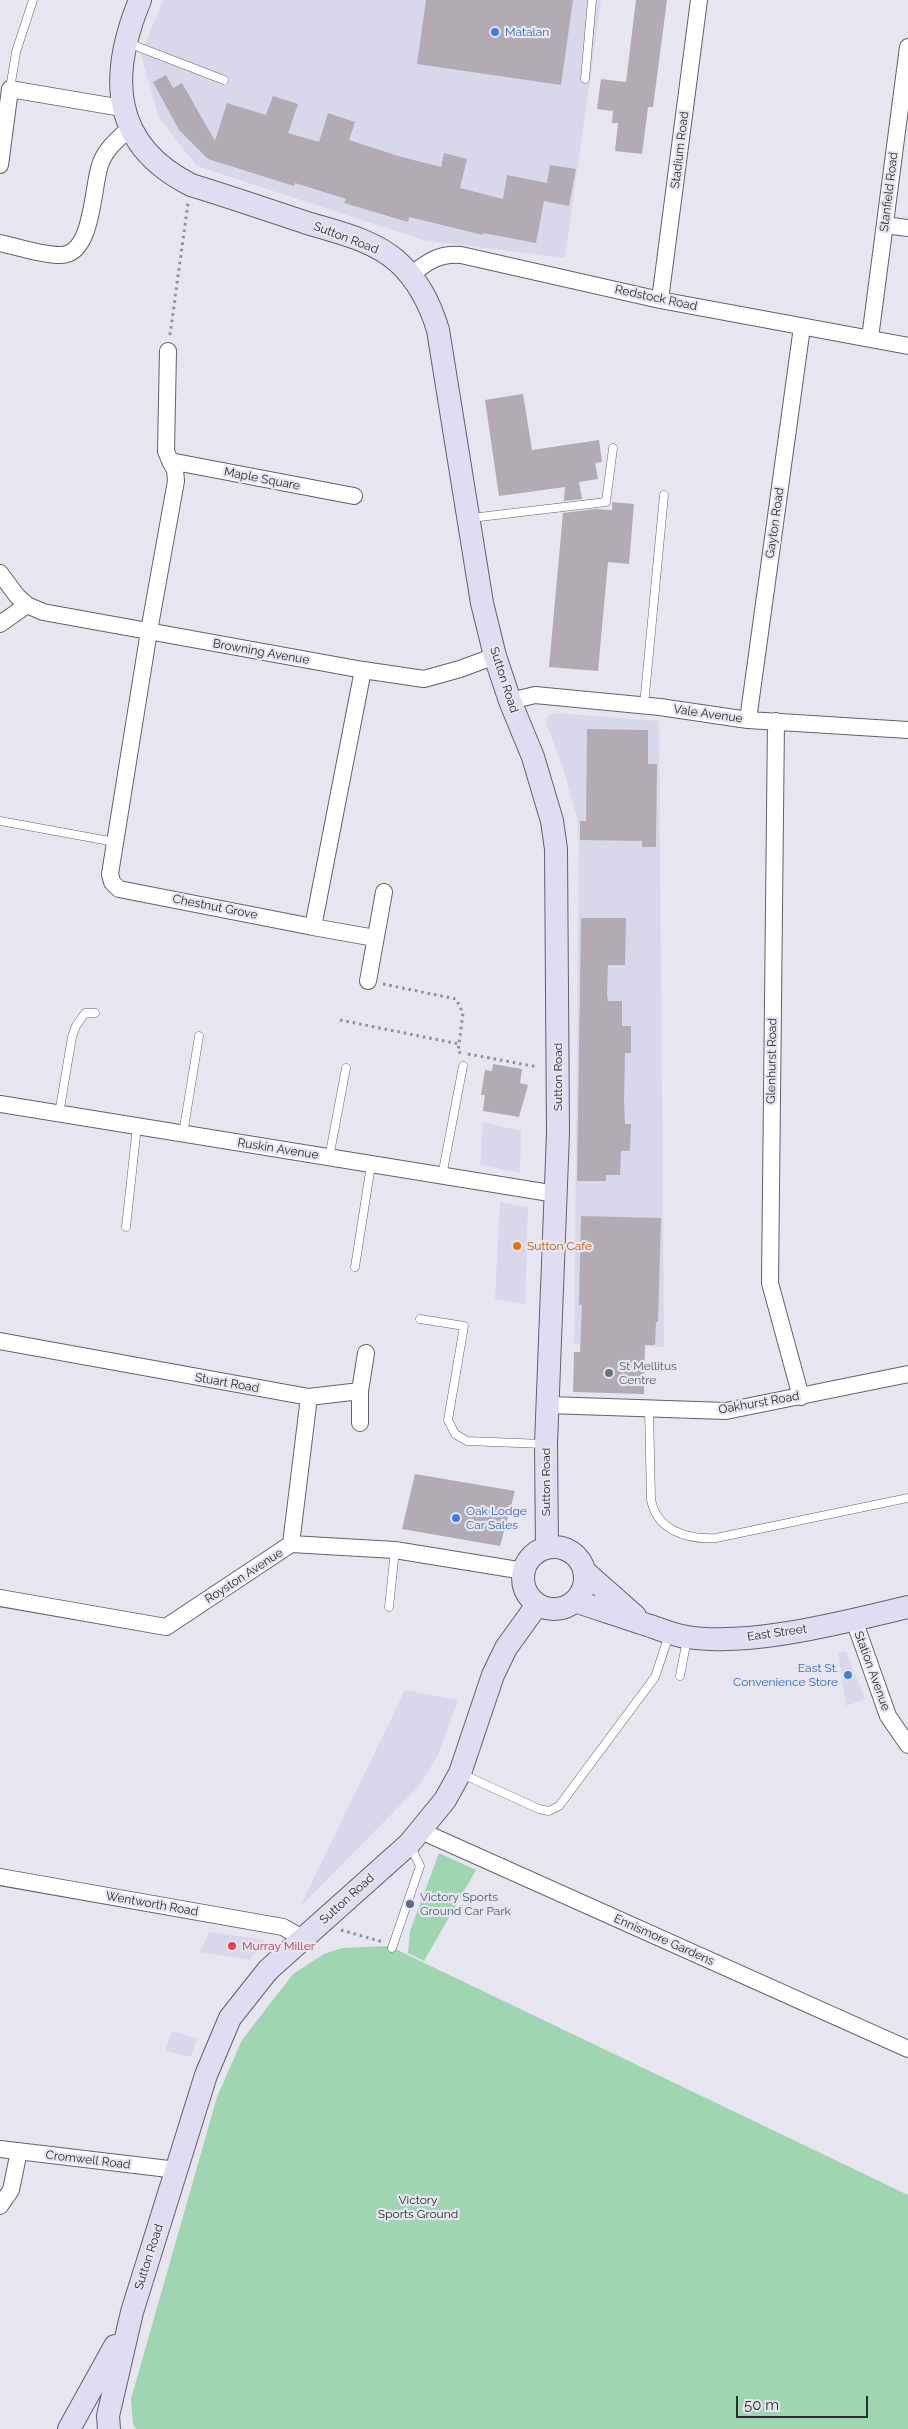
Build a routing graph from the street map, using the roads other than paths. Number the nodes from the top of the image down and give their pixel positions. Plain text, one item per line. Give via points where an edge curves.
1 (33, 0) edge
2 (140, 0) edge
3 (592, 0) edge
4 (699, 0) edge
5 (125, 42) junction
6 (908, 47) edge
7 (585, 79) dead end
8 (224, 80) dead end
9 (5, 88) edge
10 (127, 117) junction
11 (0, 165) edge
12 (885, 225) junction
13 (908, 228) edge
14 (0, 243) edge
15 (411, 276) junction
16 (660, 300) junction
17 (802, 327) junction
18 (870, 338) junction
19 (908, 346) edge
20 (168, 351) road end
21 (613, 448) dead end
22 (170, 461) junction
23 (664, 495) dead end
24 (354, 496) dead end
25 (469, 518) junction
26 (0, 573) edge
27 (27, 605) junction
28 (0, 624) edge
29 (149, 631) junction
30 (495, 656) junction
31 (363, 670) junction
32 (510, 701) junction
33 (644, 705) junction
34 (748, 720) junction
35 (776, 721) junction
36 (908, 730) edge
37 (0, 821) edge
38 (115, 842) junction
39 (384, 892) dead end
40 (313, 926) junction
41 (375, 938) junction
42 (368, 980) road end
43 (95, 1013) dead end
44 (199, 1036) dead end
45 (463, 1066) dead end
46 (346, 1068) dead end
47 (0, 1104) edge
48 (59, 1114) junction
49 (137, 1126) junction
50 (183, 1134) junction
51 (329, 1158) junction
52 (371, 1165) junction
53 (442, 1176) junction
54 (556, 1194) junction
55 (126, 1227) dead end
56 (355, 1267) dead end
57 (420, 1319) dead end
58 (0, 1341) edge
59 (366, 1353) dead end
60 (908, 1374) edge
61 (360, 1391) junction
62 (801, 1396) junction
63 (309, 1397) junction
64 (548, 1405) junction
65 (649, 1409) junction
66 (360, 1423) dead end
67 (546, 1444) junction
68 (908, 1498) edge
69 (291, 1544) junction
70 (547, 1548) junction
71 (396, 1550) junction
72 (524, 1571) junction
73 (584, 1571) junction
74 (0, 1598) edge
75 (575, 1601) junction
76 (537, 1604) junction
77 (389, 1607) dead end
78 (908, 1607) edge
79 (854, 1620) junction
80 (645, 1624) junction
81 (678, 1635) junction
82 (680, 1676) dead end
83 (908, 1745) edge
84 (460, 1773) junction
85 (415, 1837) junction
86 (0, 1877) edge
87 (310, 1931) junction
88 (392, 1946) road end
89 (908, 2049) edge
90 (0, 2148) edge
91 (19, 2151) junction
92 (177, 2170) junction
93 (0, 2206) edge
94 (132, 2312) junction
95 (69, 2429) edge
96 (109, 2429) edge

1 - 9 lane
2 - 5 main road, Sutton Road
3 - 7 lane
4 - 16 street, Stadium Road
5 - 8 lane
5 - 10 main road, Sutton Road via 120,85
6 - 12 street, Stanfield Road via 899,138
9 - 10 street
9 - 11 street
10 - 14 street via 100,165 84,242 74,252 61,255
10 - 15 main road, Sutton Road via 144,148 173,176 191,185 374,246 397,261
12 - 13 street
12 - 18 street, Stanfield Road
15 - 16 street, Redstock Road via 438,256 461,255
15 - 25 main road, Sutton Road via 427,298 438,330
16 - 17 street, Redstock Road
17 - 18 street, Redstock Road
17 - 34 street, Gayton Road
18 - 19 street, Redstock Road
20 - 22 street via 166,452
21 - 25 lane via 606,502
22 - 24 street, Maple Square
22 - 29 street via 176,481
23 - 33 lane
25 - 30 main road, Sutton Road via 482,603
26 - 27 street, Browning Avenue
27 - 28 street
27 - 29 street, Browning Avenue via 43,612
29 - 31 street, Browning Avenue
29 - 38 street, Chestnut Grove
30 - 31 street, Browning Avenue via 460,670 424,679
30 - 32 main road, Sutton Road
31 - 40 street
32 - 33 street, Vale Avenue via 535,695
32 - 54 main road, Sutton Road via 533,757 552,821 556,849
33 - 34 street, Vale Avenue
34 - 35 street, Vale Avenue
35 - 36 street, Vale Avenue
35 - 62 street, Glenhurst Road via 770,1283
37 - 38 lane
38 - 40 street, Chestnut Grove via 110,874 119,889
39 - 41 street
40 - 41 street, Chestnut Grove
41 - 42 street
43 - 48 lane via 86,1013 76,1026
44 - 50 lane
45 - 53 lane
46 - 51 lane
47 - 48 street, Ruskin Avenue
48 - 49 street, Ruskin Avenue
49 - 50 street, Ruskin Avenue
49 - 55 lane
50 - 51 street, Ruskin Avenue
51 - 52 street, Ruskin Avenue
52 - 53 street, Ruskin Avenue
52 - 56 lane
53 - 54 street, Ruskin Avenue
54 - 64 main road, Sutton Road
57 - 67 lane via 464,1326 448,1420 455,1434 467,1441
58 - 63 street, Stuart Road
59 - 61 street
60 - 62 street, Oakhurst Road
61 - 63 street, Stuart Road
61 - 66 street
62 - 65 street, Oakhurst Road via 726,1411
63 - 69 street
64 - 65 street, Oakhurst Road
64 - 67 main road, Sutton Road
65 - 68 lane via 650,1499 653,1511 666,1527 680,1533 702,1539 716,1538
67 - 70 main road, Sutton Road
69 - 71 street, Royston Avenue
69 - 74 street, Royston Avenue via 166,1627
70 - 72 main road via 532,1556
70 - 73 main road via 570,1552
71 - 72 street, Royston Avenue
71 - 77 lane
72 - 76 main road via 525,1590
73 - 75 main road via 582,1593
73 - 80 main road, East Street
75 - 76 main road via 557,1609
75 - 80 main road, East Street
76 - 84 main road, Sutton Road via 506,1648 493,1675
78 - 79 main road, East Street
79 - 81 main road, East Street via 759,1637 719,1639
79 - 83 street, Station Avenue via 888,1716
80 - 81 main road, East Street
81 - 82 lane
81 - 84 lane via 655,1677 559,1806 549,1811 539,1809
84 - 85 main road, Sutton Road via 445,1800
85 - 87 main road, Sutton Road
85 - 88 lane via 420,1866
85 - 89 street, Ennismore Gardens
86 - 87 street, Wentworth Road
87 - 92 main road, Sutton Road via 268,1970 230,2018 206,2075
90 - 91 street, Cromwell Road
91 - 92 street, Cromwell Road
91 - 93 street via 10,2190
92 - 94 main road, Sutton Road
94 - 95 main road, Sutton Road
94 - 96 main road, Sutton Road via 108,2416

